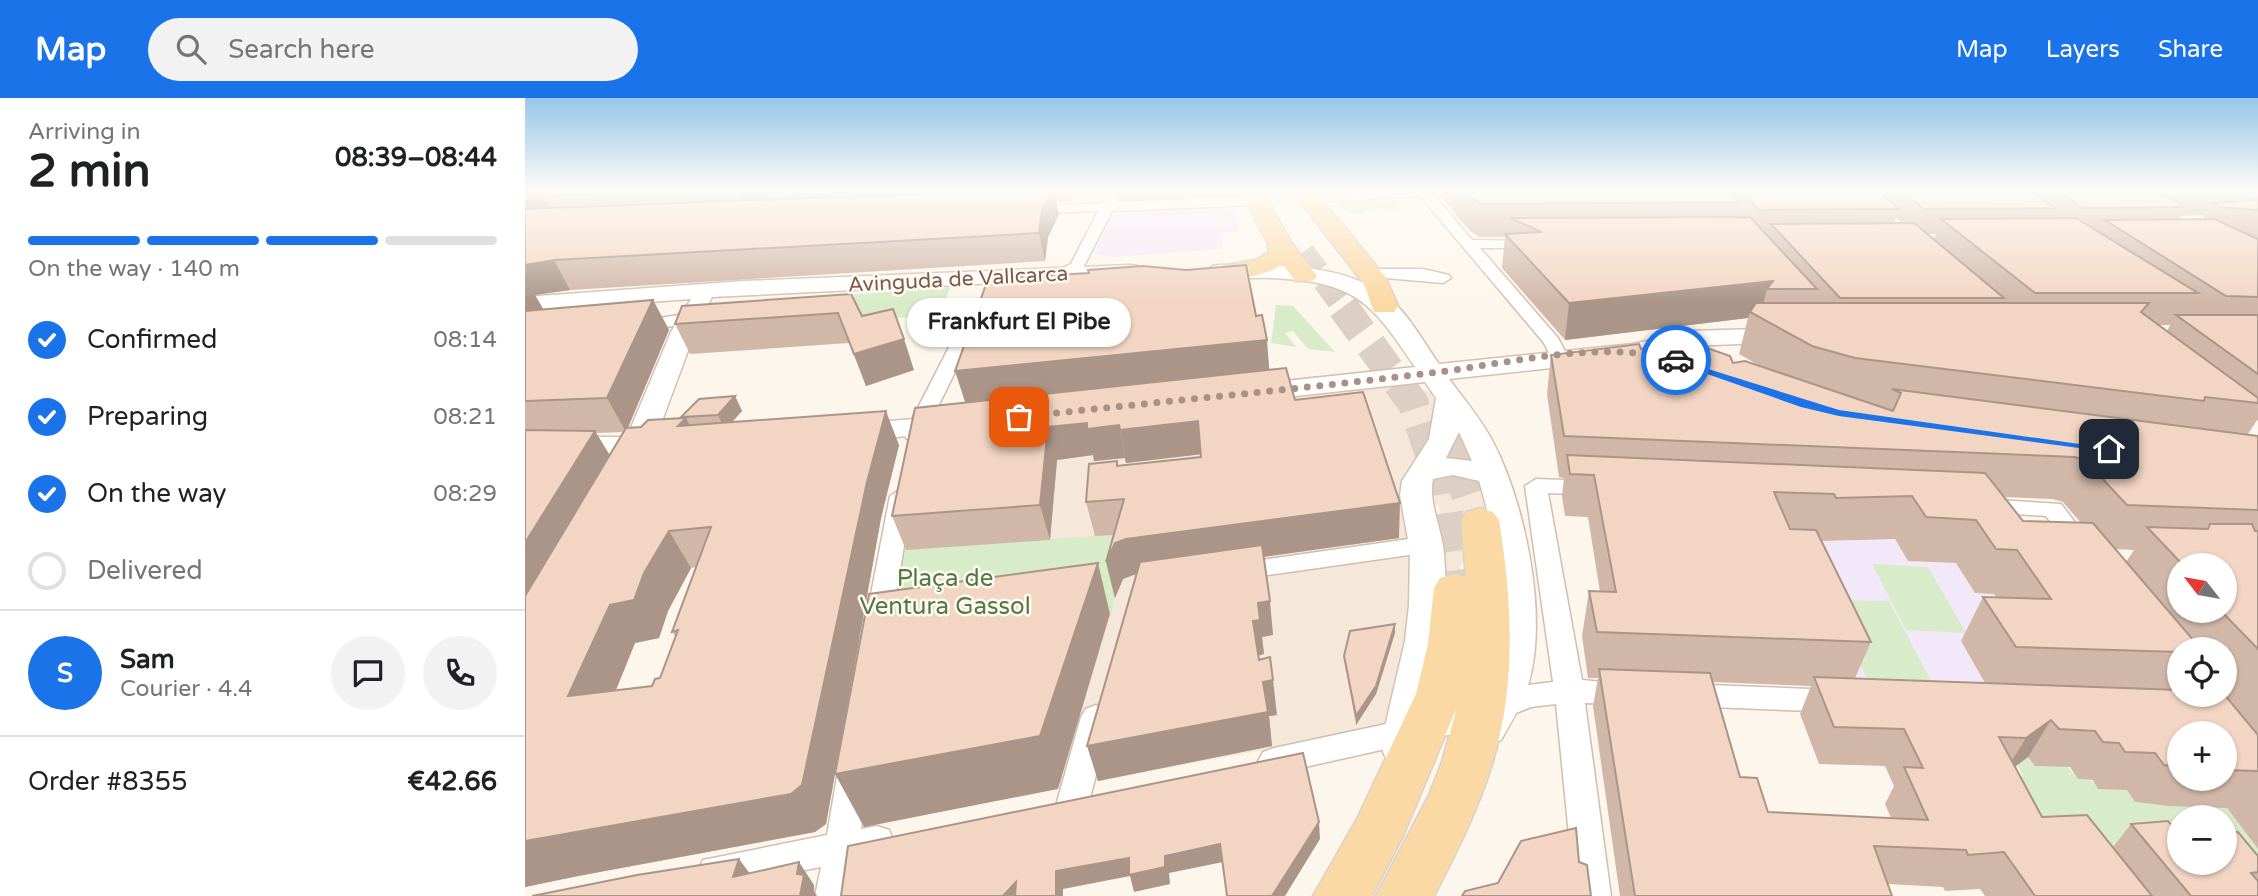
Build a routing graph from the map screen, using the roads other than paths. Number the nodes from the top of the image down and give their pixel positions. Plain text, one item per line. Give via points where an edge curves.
1 (1094, 228) edge
2 (1292, 228) edge
3 (1317, 228) edge
4 (1457, 228) edge
5 (1470, 244) junction
6 (1555, 244) edge
7 (1300, 251) junction
8 (1147, 271) edge
9 (1195, 271) edge
10 (1230, 271) joint
11 (1070, 273) junction
12 (1380, 274) dead end
13 (1443, 278) dead end
14 (820, 286) junction
15 (668, 296) junction
16 (525, 304) edge
17 (1384, 306) junction
18 (691, 318) junction
19 (618, 328) edge
20 (1814, 336) edge
21 (1635, 351) junction
22 (1559, 356) junction
23 (1687, 363) edge
24 (1431, 373) junction
25 (1229, 395) edge
26 (1450, 397) junction
27 (984, 421) edge
28 (826, 435) edge
29 (680, 444) edge
30 (525, 446) edge
31 (911, 450) junction
32 (639, 455) junction
33 (1420, 473) junction
34 (1492, 475) junction
35 (1616, 489) edge
36 (1959, 505) edge
37 (1479, 520) tunnel mouth
38 (1427, 551) junction
39 (2098, 562) edge
40 (1203, 577) edge
41 (1454, 589) tunnel mouth
42 (876, 640) edge
43 (1105, 688) edge
44 (1569, 691) junction
45 (1858, 702) edge
46 (1447, 736) junction
47 (858, 744) edge
48 (1250, 766) edge
49 (1105, 796) edge
50 (1073, 802) junction
51 (1040, 808) edge
52 (910, 834) edge
53 (840, 849) junction
54 (684, 877) edge
55 (833, 896) edge
56 (1342, 896) edge
57 (1405, 896) edge
58 (1593, 896) edge

1 - 11 street
2 - 7 main road
3 - 17 main road via 1377,283
4 - 5 street
5 - 6 street
5 - 22 street
7 - 10 main road
7 - 17 main road
8 - 11 main road, Avinguda de Vallcarca
9 - 10 main road
11 - 14 main road, Avinguda de Vallcarca
11 - 31 street via 997,298 974,316
12 - 13 street via 1424,270
14 - 15 main road, Avinguda de Vallcarca
14 - 18 main road via 741,299
15 - 16 main road, Avinguda de Vallcarca
15 - 18 main road via 702,298
17 - 24 main road
18 - 19 street
18 - 32 main road via 641,439
20 - 21 main road via 1708,337
21 - 22 main road
21 - 23 main road
22 - 24 main road
24 - 25 main road
24 - 26 main road
26 - 33 main road via 1443,439
26 - 34 main road via 1478,440
27 - 31 main road
28 - 31 main road
29 - 32 main road
30 - 32 main road
31 - 42 street
33 - 34 main road via 1453,466
33 - 38 main road via 1416,495
34 - 46 main road via 1508,535 1516,604 1513,669
35 - 44 street via 1536,486
36 - 39 street via 2053,509
37 - 46 main road via 1489,603 1488,640
38 - 40 street via 1409,547
38 - 46 main road via 1424,641
41 - 46 main road via 1450,644 1439,694
43 - 50 street
44 - 45 street
44 - 46 street via 1528,696
44 - 58 street
46 - 48 street
46 - 56 main road via 1376,836
46 - 57 main road via 1456,794
47 - 53 street
49 - 50 street
50 - 51 street
52 - 53 street
53 - 54 street
53 - 55 street

